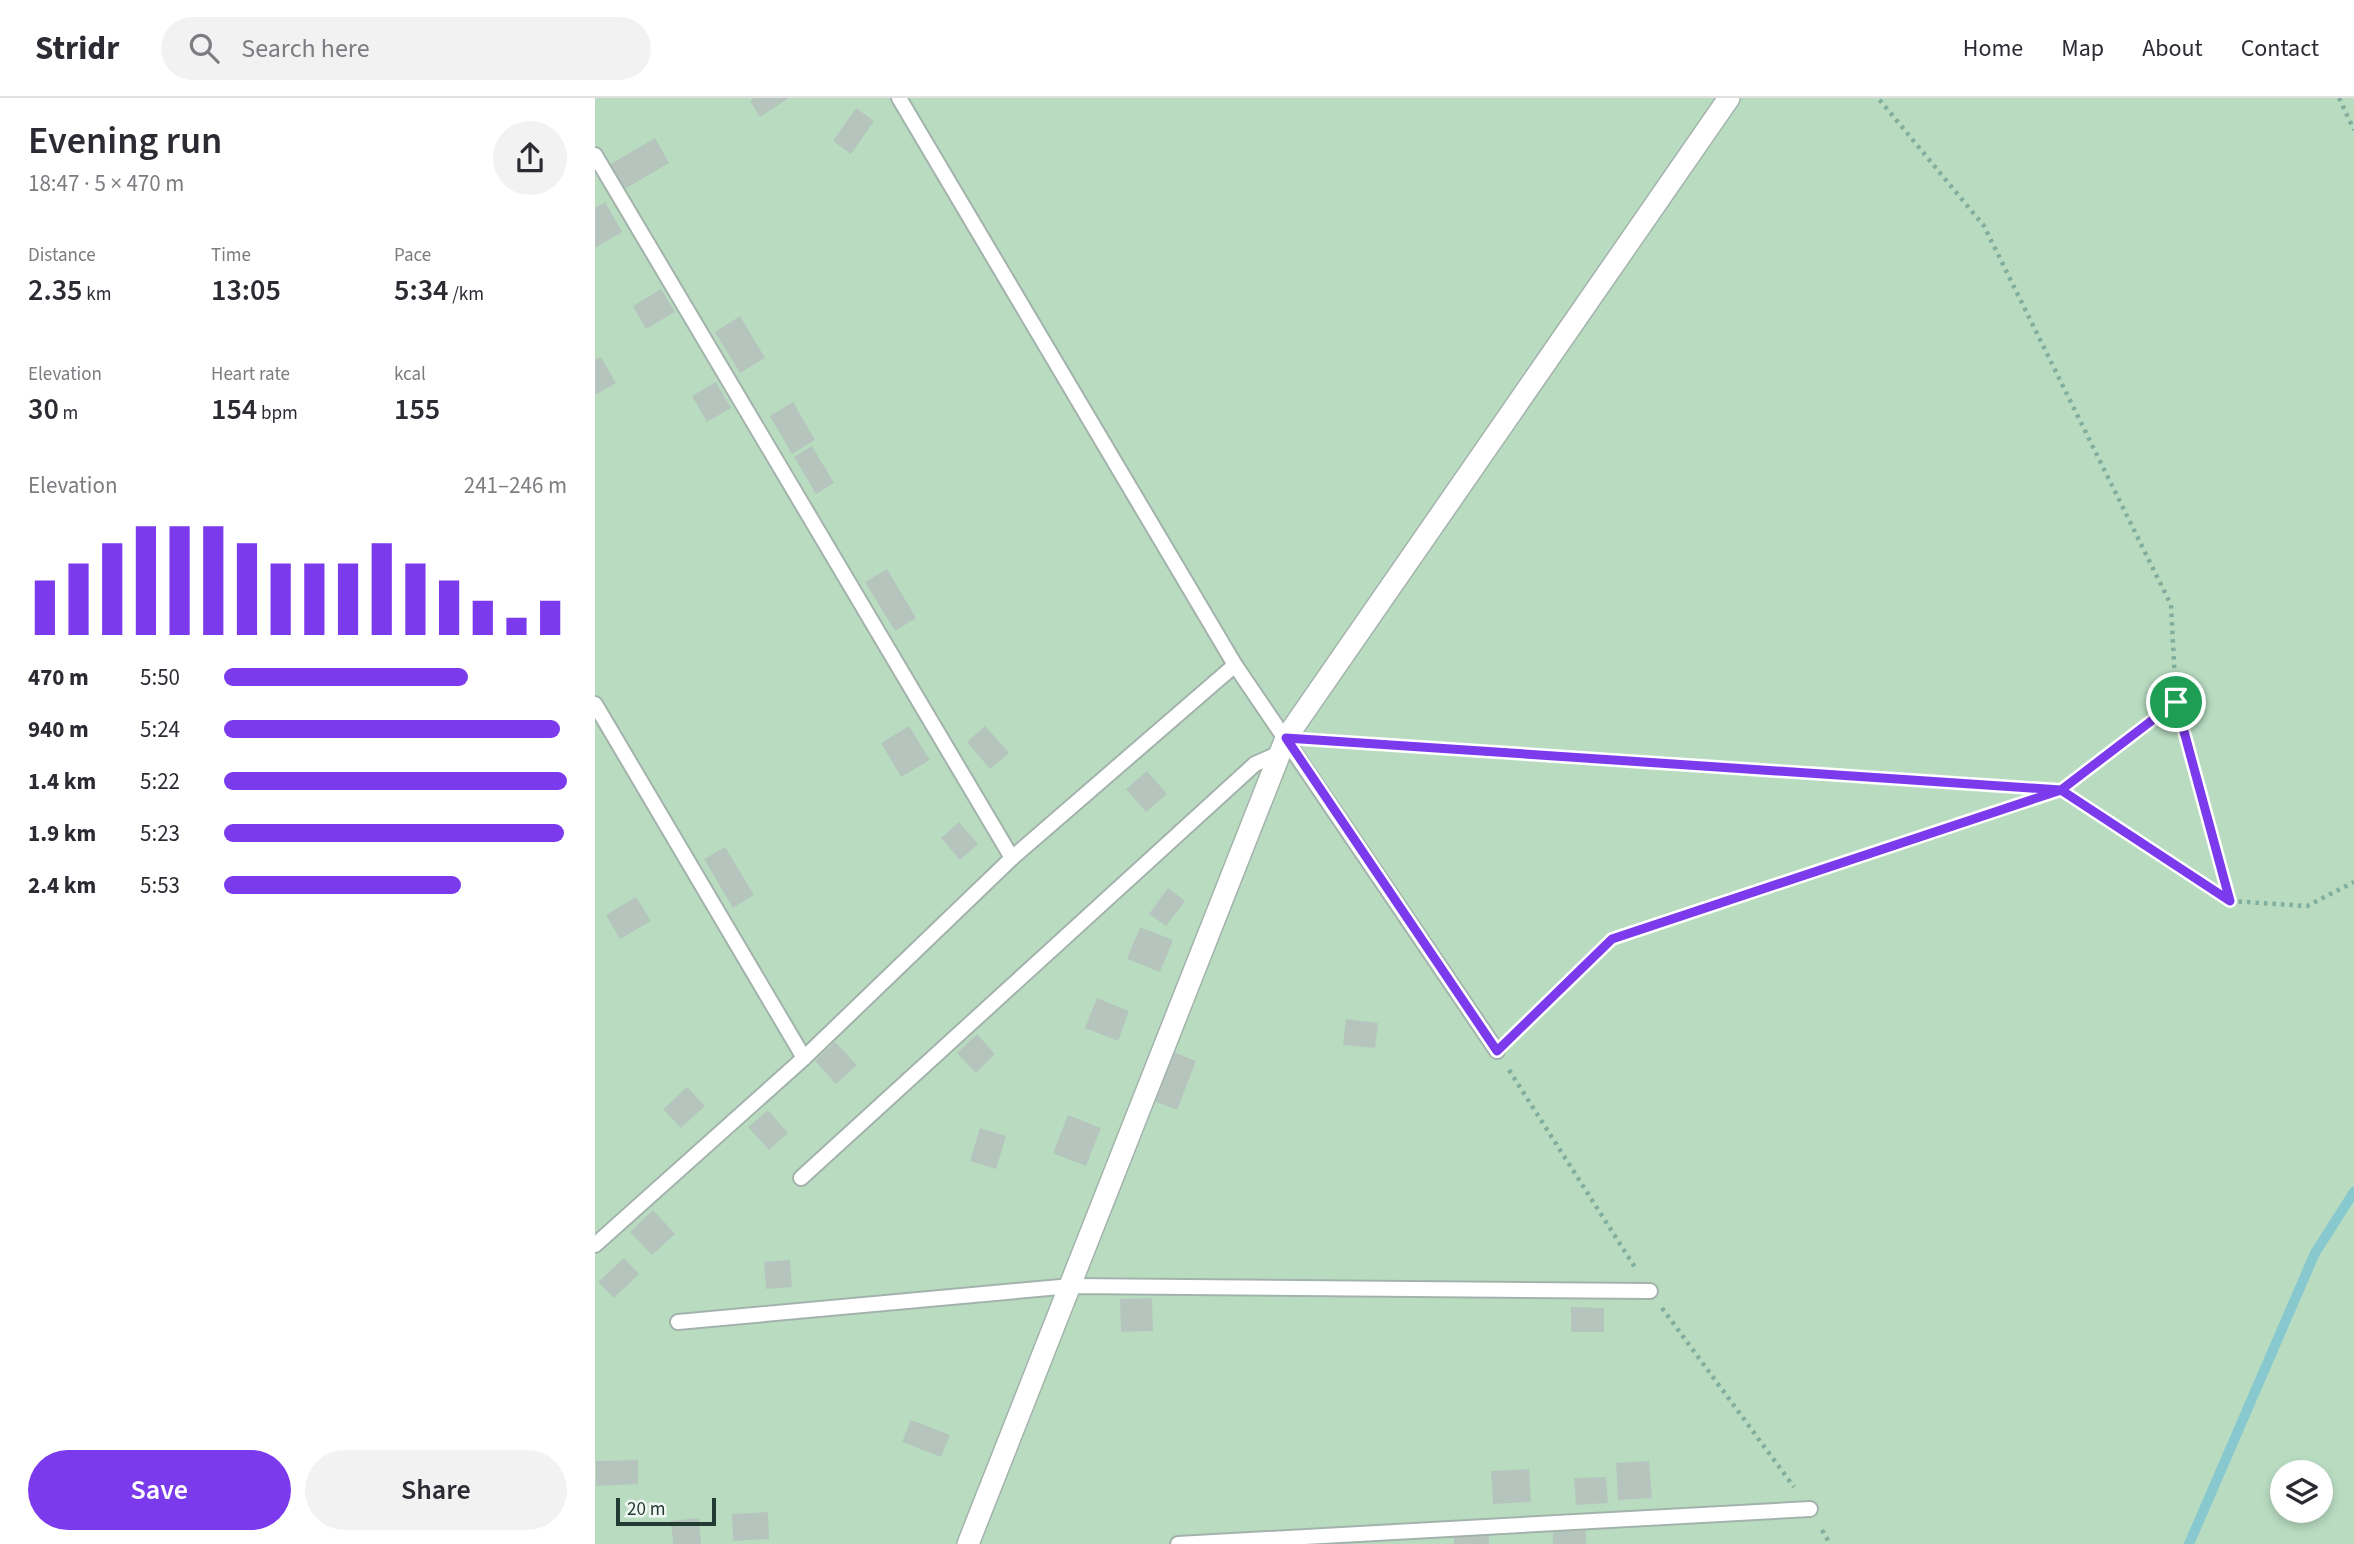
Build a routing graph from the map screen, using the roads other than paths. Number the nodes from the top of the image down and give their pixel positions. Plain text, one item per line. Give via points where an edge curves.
1 (898, 98) edge
2 (1729, 98) edge
3 (595, 155) edge
4 (1235, 665) junction
5 (595, 704) edge
6 (1283, 746) junction
7 (1012, 858) junction
8 (1497, 1051) road end
9 (804, 1058) junction
10 (801, 1178) dead end
11 (595, 1245) edge
12 (1071, 1286) junction
13 (1650, 1291) dead end
14 (677, 1322) dead end
15 (1810, 1509) dead end
16 (968, 1544) edge
17 (1178, 1544) edge

1 - 4 lane
2 - 6 street
3 - 7 lane
4 - 6 lane
4 - 7 lane
5 - 9 lane
6 - 8 lane
6 - 10 lane via 1255,764
6 - 12 street
7 - 9 lane
9 - 11 lane
12 - 13 lane
12 - 14 lane
12 - 16 street
15 - 17 lane

